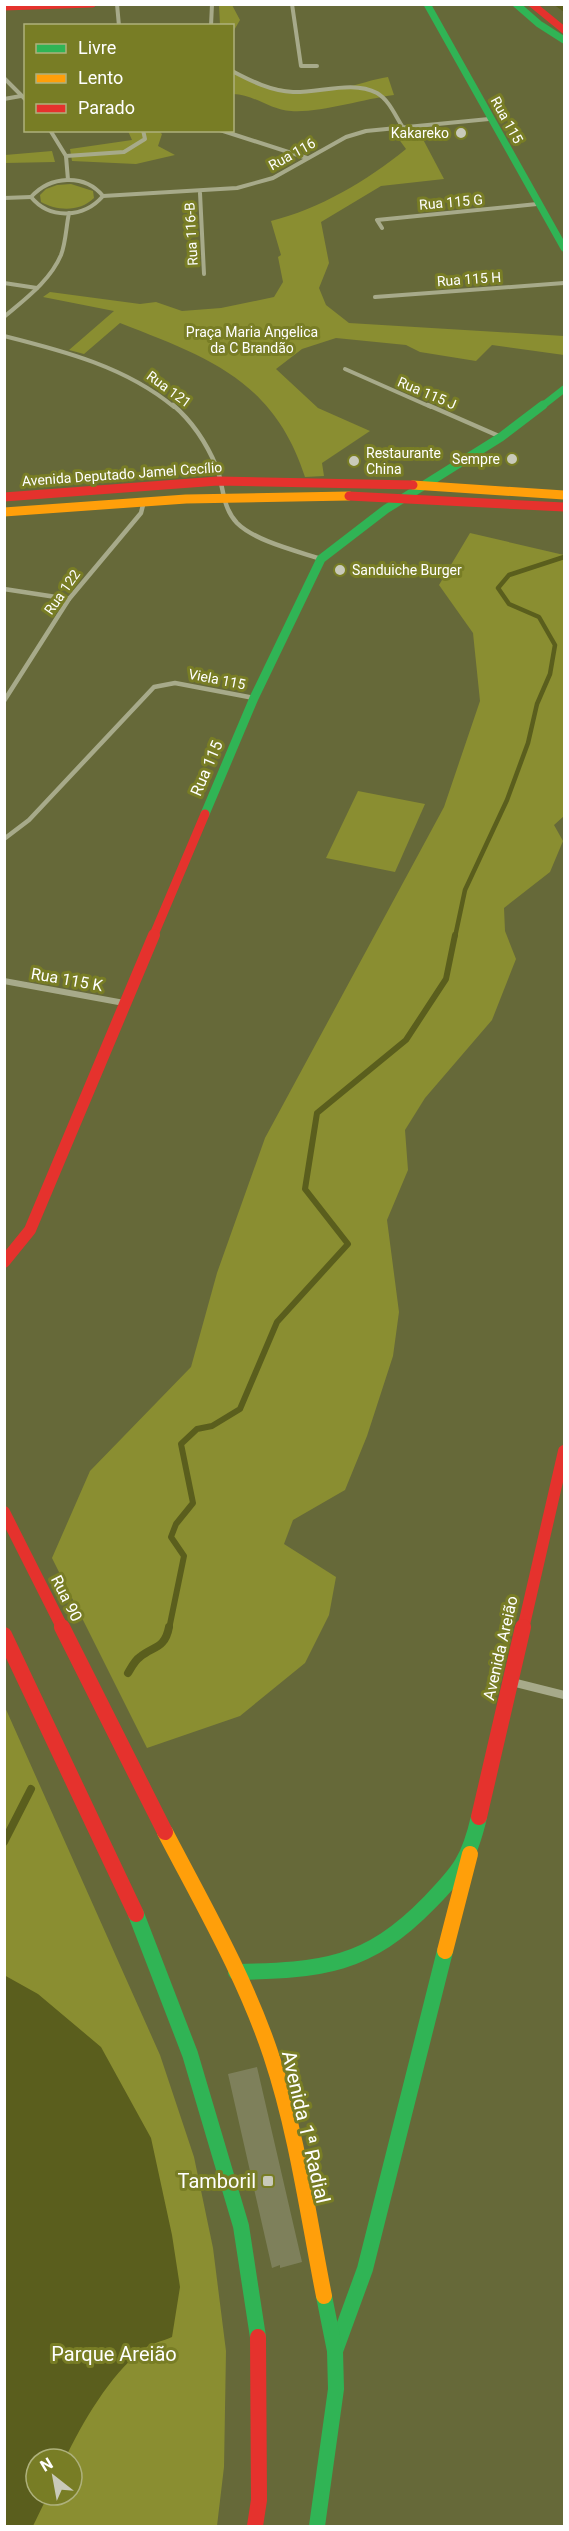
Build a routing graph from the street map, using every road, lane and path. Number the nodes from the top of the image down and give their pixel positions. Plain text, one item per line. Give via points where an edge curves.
1 (92, 4) edge
2 (117, 4) edge
3 (212, 4) edge
4 (292, 4) edge
5 (427, 4) edge
6 (516, 4) edge
7 (532, 4) edge
8 (42, 5) edge
9 (4, 7) edge
10 (118, 24) edge
11 (212, 24) edge
12 (564, 30) edge
13 (564, 40) edge
14 (317, 66) dead end
15 (234, 72) edge
16 (4, 78) edge
17 (21, 96) junction
18 (24, 98) edge
19 (4, 99) edge
20 (489, 119) junction
21 (402, 126) junction
22 (51, 132) edge
23 (143, 132) edge
24 (226, 132) edge
25 (66, 156) junction
26 (307, 158) junction
27 (68, 180) junction
28 (200, 192) junction
29 (103, 196) junction
30 (31, 197) junction
31 (4, 198) edge
32 (537, 204) junction
33 (69, 213) junction
34 (382, 228) dead end
35 (564, 248) edge
36 (204, 274) dead end
37 (4, 283) edge
38 (564, 283) edge
39 (37, 288) junction
40 (375, 297) dead end
41 (4, 317) edge
42 (4, 336) edge
43 (345, 369) dead end
44 (564, 389) edge
45 (501, 437) junction
46 (220, 481) junction
47 (419, 486) junction
48 (564, 495) edge
49 (4, 497) edge
50 (225, 497) junction
51 (402, 498) junction
52 (144, 501) junction
53 (564, 507) edge
54 (4, 512) edge
55 (321, 559) junction
56 (4, 589) edge
57 (69, 599) junction
58 (254, 698) junction
59 (4, 701) edge
60 (4, 839) edge
61 (4, 981) edge
62 (124, 1003) junction
63 (4, 1262) edge
64 (564, 1451) edge
65 (4, 1512) edge
66 (4, 1635) edge
67 (508, 1681) junction
68 (564, 1695) edge
69 (99, 1699) joint
70 (470, 1854) junction
71 (236, 1972) junction
72 (334, 2351) junction
73 (255, 2526) edge
74 (317, 2526) edge

1 - 8 main road
2 - 10 street
3 - 11 street
4 - 14 street via 301,66
5 - 20 main road, Rua 115
6 - 13 main road
7 - 12 main road
8 - 9 main road
15 - 21 street via 264,87 299,93 372,91 381,96
16 - 17 street
17 - 18 street
17 - 19 street
20 - 21 street, Rua 116
20 - 32 main road, Rua 115
21 - 26 street, Rua 116 via 346,137
22 - 25 street
23 - 25 street via 144,139 124,152
24 - 26 street
25 - 27 street
26 - 28 street, Rua 116 via 273,178 237,188
27 - 29 street via 86,182 99,188
27 - 30 street via 36,189
28 - 29 street, Rua 116
28 - 36 street, Rua 116-B
29 - 33 street via 99,204
30 - 31 street
30 - 33 street via 35,206
32 - 34 street, Rua 115 G via 377,220
32 - 35 main road, Rua 115
33 - 39 street via 61,254
37 - 39 street
38 - 40 street, Rua 115 H
39 - 41 street
42 - 46 street, Rua 121 via 72,353 136,380 183,411 212,455
43 - 45 street, Rua 115 J
44 - 45 main road, Rua 115
45 - 47 main road, Rua 115
46 - 47 main road, Avenida Deputado Jamel Cecílio
46 - 49 main road, Avenida Deputado Jamel Cecílio
46 - 50 street, Rua 121
47 - 48 main road, Avenida Deputado Jamel Cecílio
47 - 51 main road, Rua 115
50 - 51 main road, Avenida Deputado Jamel Cecílio
50 - 52 main road, Avenida Deputado Jamel Cecílio
50 - 55 street, Rua 121 via 224,505 238,524 273,543
51 - 53 main road, Avenida Deputado Jamel Cecílio
51 - 55 main road, Rua 115
52 - 54 main road, Avenida Deputado Jamel Cecílio
52 - 57 street, Rua 122 via 141,513
55 - 58 main road, Rua 115
56 - 57 street
57 - 59 street, Rua 122
58 - 60 street, Viela 115 via 176,683 154,687 29,820
58 - 62 main road, Rua 115
61 - 62 street, Rua 115 K
62 - 63 main road, Rua 115 via 30,1230
64 - 67 main road, Avenida Areião
65 - 69 main road, Rua 90
66 - 73 main road via 143,1929 190,2054 241,2226 258,2334 259,2500
67 - 68 street
67 - 70 main road, Avenida Areião
69 - 71 main road, Avenida 1ª Radial
70 - 71 main road via 435,1898 400,1932 364,1956 312,1969
70 - 72 main road, Avenida Areião via 365,2269
71 - 72 main road, Avenida 1ª Radial via 281,2086
72 - 74 main road, Avenida 1ª Radial via 336,2389

